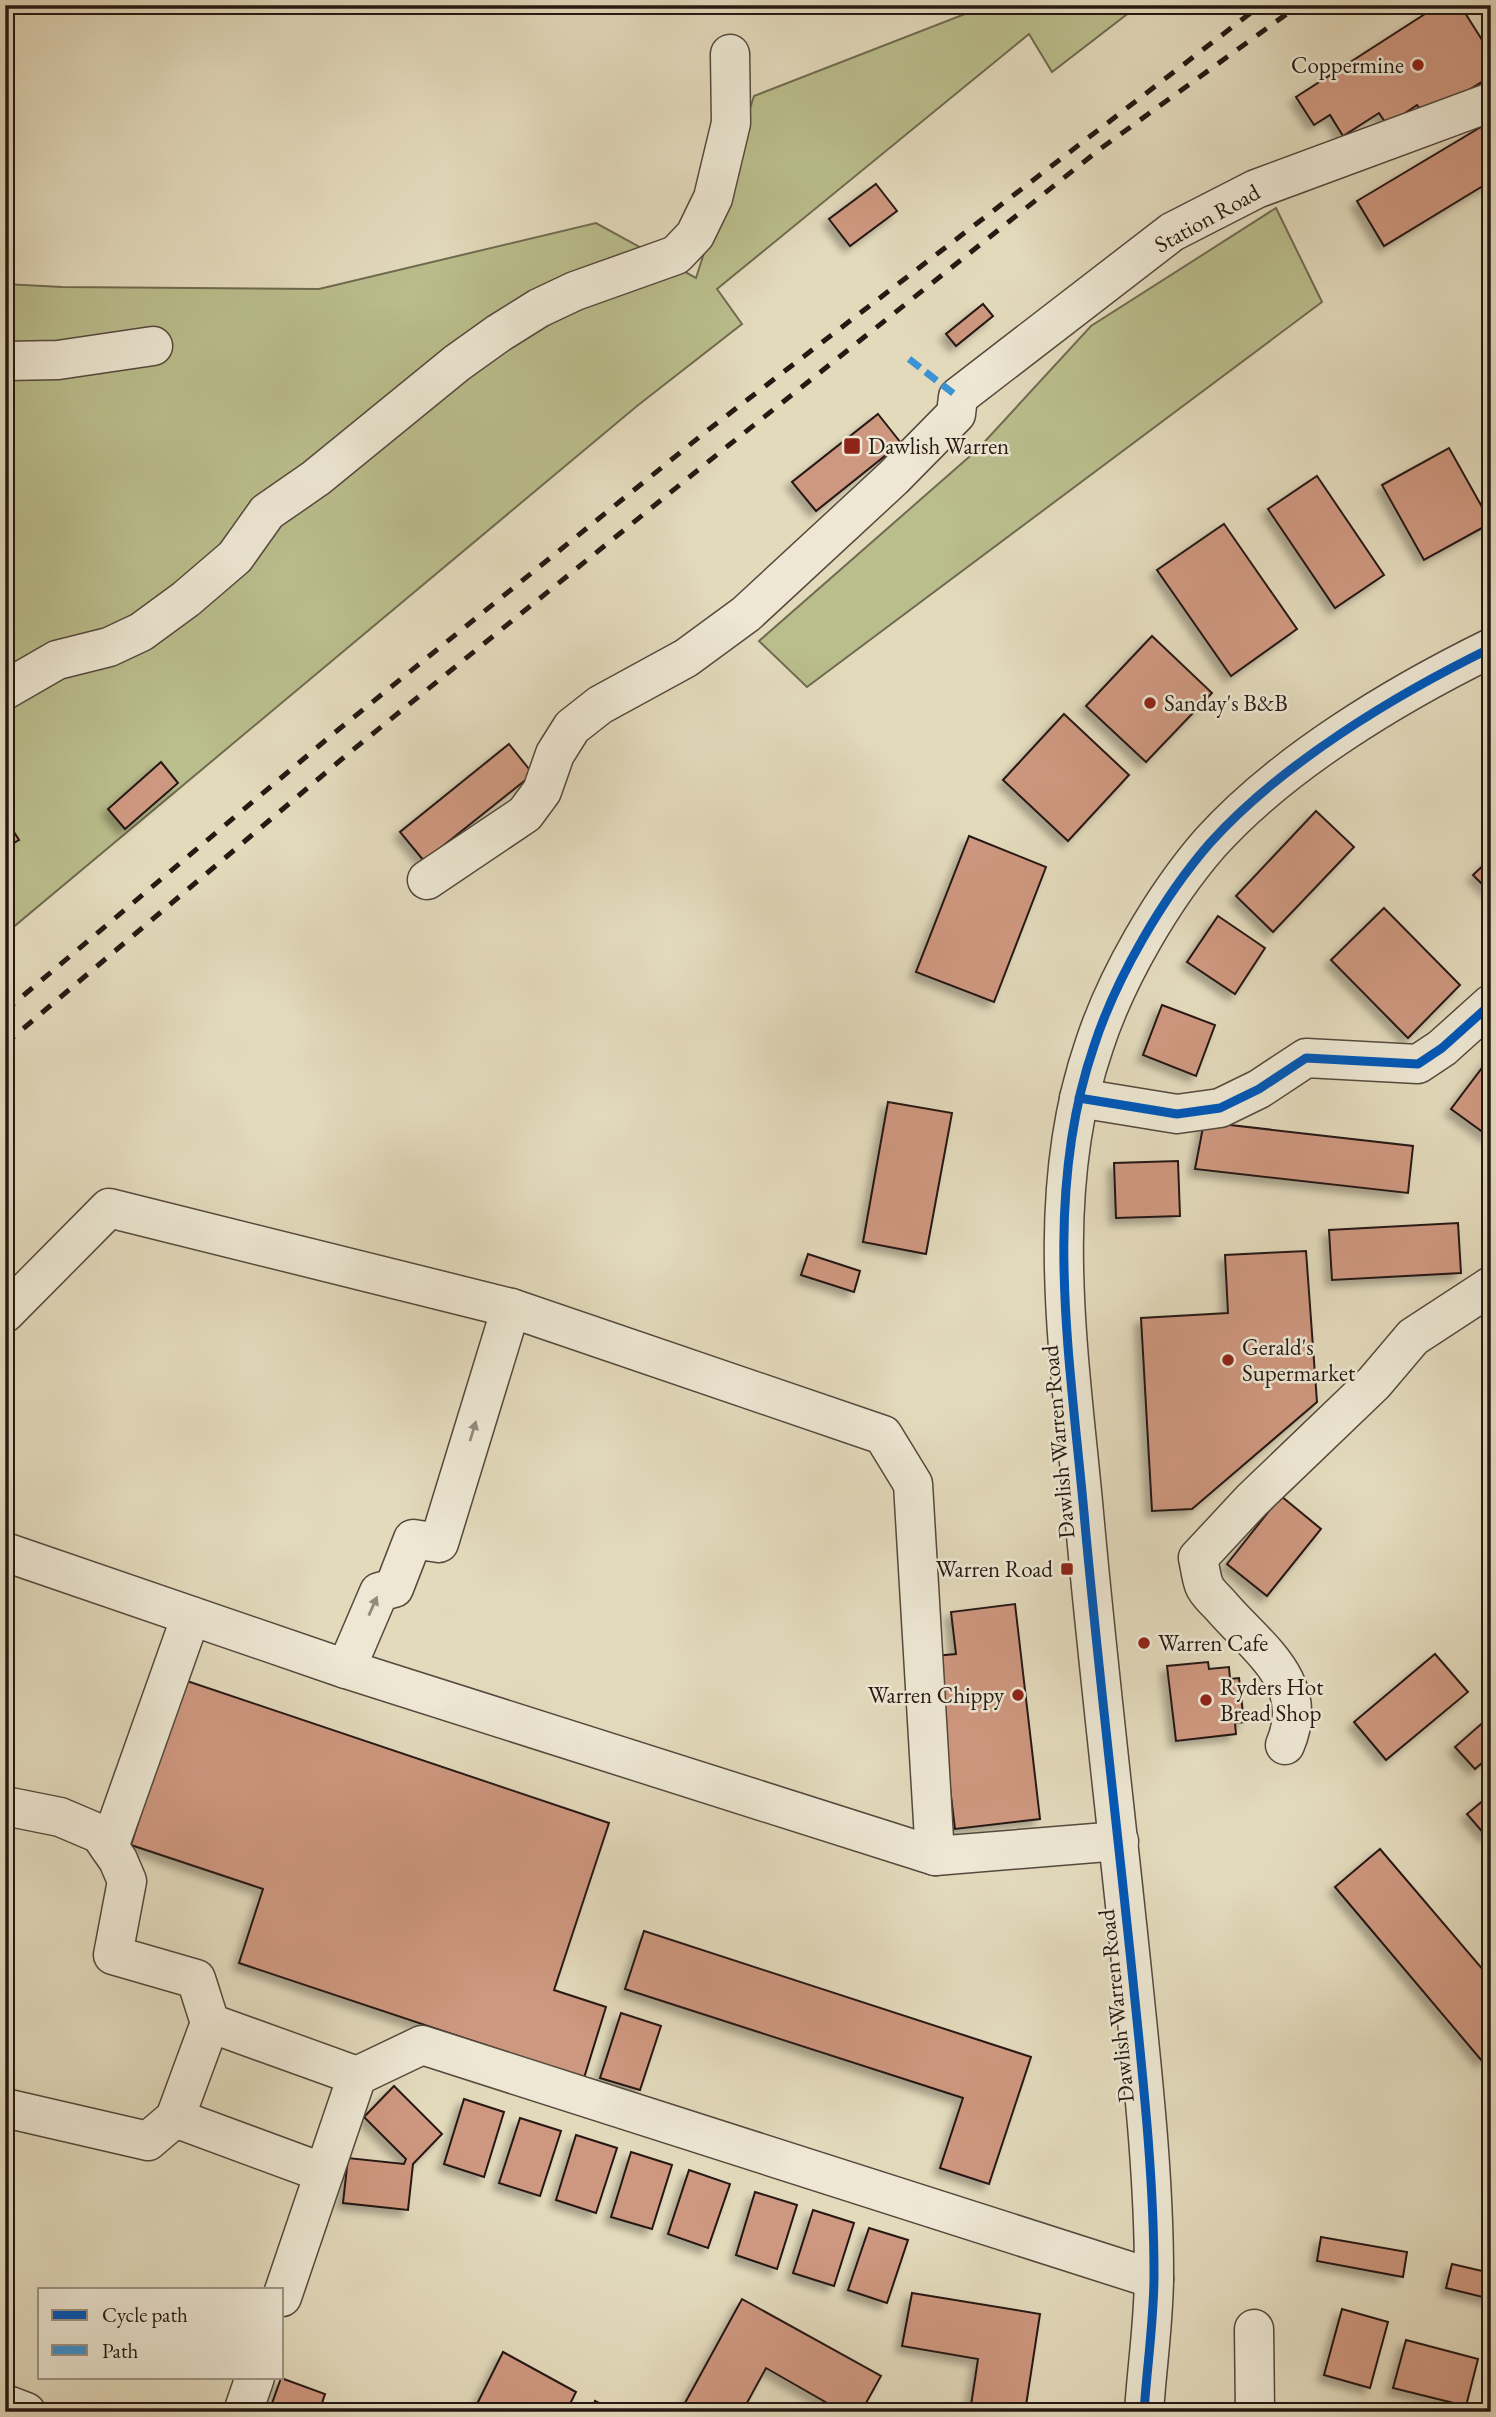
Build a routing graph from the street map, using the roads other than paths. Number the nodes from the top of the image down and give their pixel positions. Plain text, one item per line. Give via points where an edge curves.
1 (730, 54) dead end
2 (1491, 102) edge
3 (153, 346) dead end
4 (5, 361) edge
5 (1491, 648) edge
6 (5, 690) edge
7 (427, 880) dead end
8 (1491, 1004) edge
9 (1080, 1098) junction
10 (1491, 1286) edge
11 (511, 1308) junction
12 (5, 1313) edge
13 (5, 1552) edge
14 (191, 1616) junction
15 (346, 1669) junction
16 (1285, 1745) dead end
17 (5, 1806) edge
18 (1119, 1841) junction
19 (109, 1847) junction
20 (935, 1856) junction
21 (210, 2023) junction
22 (357, 2076) junction
23 (5, 2108) edge
24 (175, 2118) junction
25 (324, 2173) junction
26 (1154, 2279) junction
27 (284, 2291) edge
28 (1254, 2329) dead end
29 (255, 2378) edge
30 (5, 2404) edge
31 (26, 2412) edge
32 (243, 2412) edge
33 (1144, 2412) edge
34 (1255, 2412) edge

1 - 6 street via 730,123 713,198 695,235 676,255 575,291 499,333 267,512 235,557 141,632 109,647 57,660
2 - 7 street, Station Road via 1256,189 1172,232 958,397 956,414 746,614 686,658 600,705 572,727 555,754 542,791 524,814
3 - 4 street via 58,360
5 - 9 street, Dawlish Warren Road via 1378,710 1301,762 1212,841 1175,887 1114,995 1093,1047
8 - 9 street via 1418,1064 1306,1058 1220,1108 1177,1114
9 - 18 street, Dawlish Warren Road via 1063,1226 1064,1293
10 - 16 street via 1413,1337 1374,1383 1198,1558 1204,1587 1267,1653 1288,1687 1293,1727
11 - 12 street via 109,1208
15 -> 11 street via 379,1592 394,1588 413,1539 439,1544
11 - 20 street via 883,1436 914,1484
13 - 14 street
14 - 15 street
14 - 19 street
15 - 20 street
17 - 19 street via 60,1817 100,1834
18 - 20 street
18 - 26 street, Dawlish Warren Road via 1147,2111
19 - 21 street via 127,1881 113,1955 196,1979
21 - 22 street
21 - 24 street
22 - 25 street
22 - 26 street via 422,2045
23 - 24 street via 148,2141
24 - 25 street
25 - 27 street
26 - 33 street, Dawlish Warren Road
28 - 34 street
29 - 32 street
30 - 31 street

